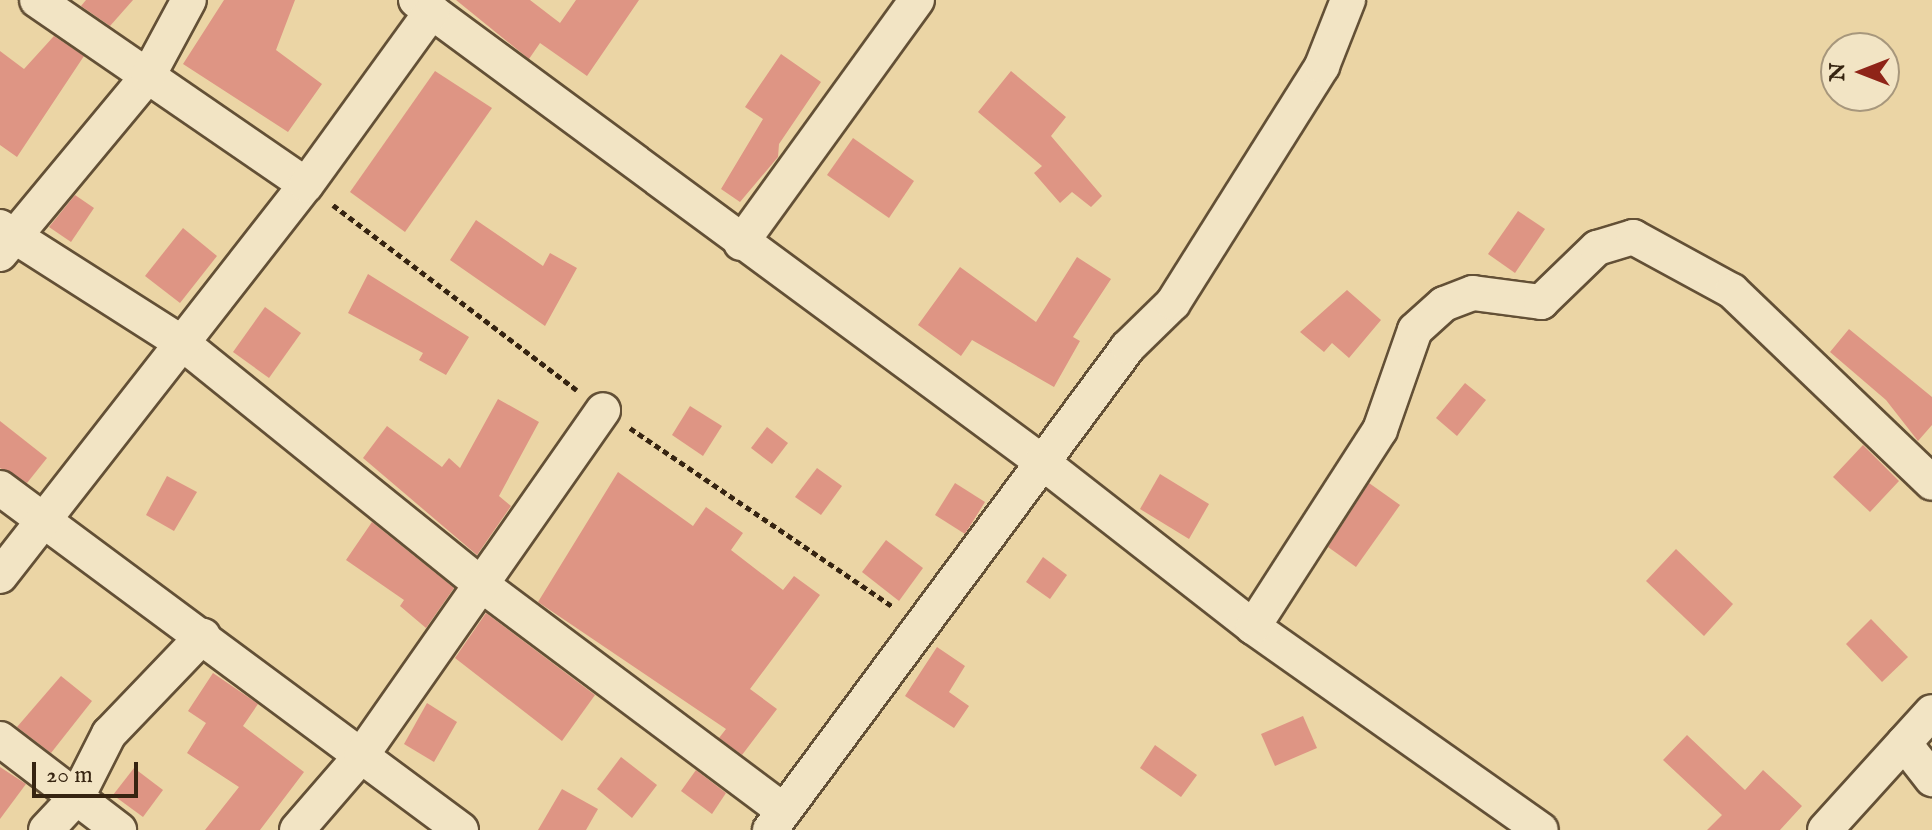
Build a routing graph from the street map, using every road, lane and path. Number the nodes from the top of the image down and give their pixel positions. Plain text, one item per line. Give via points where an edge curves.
1 (37, 0) edge
2 (189, 0) edge
3 (917, 0) edge
4 (1348, 0) edge
5 (424, 6) edge
6 (148, 76) junction
7 (306, 185) junction
8 (4, 239) edge
9 (741, 243) junction
10 (182, 343) junction
11 (603, 410) dead end
12 (1042, 462) junction
13 (1932, 483) edge
14 (0, 488) edge
15 (48, 519) junction
16 (0, 576) edge
17 (482, 585) junction
18 (1253, 627) junction
19 (203, 636) junction
20 (1932, 712) edge
21 (0, 739) edge
22 (1904, 743) junction
23 (361, 756) junction
24 (1932, 779) edge
25 (77, 797) junction
26 (777, 820) edge
27 (46, 830) edge
28 (119, 830) edge
29 (297, 830) edge
30 (461, 830) edge
31 (1541, 830) edge
32 (1825, 830) edge

1 - 6 street
2 - 6 street
3 - 9 street
4 - 12 street via 1322,66 1173,303 1128,347
5 - 7 street
5 - 9 street
6 - 7 street
6 - 8 street
7 - 10 street
8 - 10 street
9 - 12 street
10 - 15 street
10 - 17 street
11 - 17 street
12 - 18 street
12 - 26 street
13 - 18 street via 1732,291 1633,237 1597,248 1541,302 1473,293 1444,304 1415,330 1380,430
14 - 15 street
15 - 16 street
15 - 19 street
17 - 23 street
17 - 26 street
18 - 31 street
19 - 23 street
19 - 25 street via 109,734
20 - 22 street
21 - 25 street
22 - 24 street
22 - 32 street
23 - 29 street
23 - 30 street
25 - 27 street
25 - 28 street

